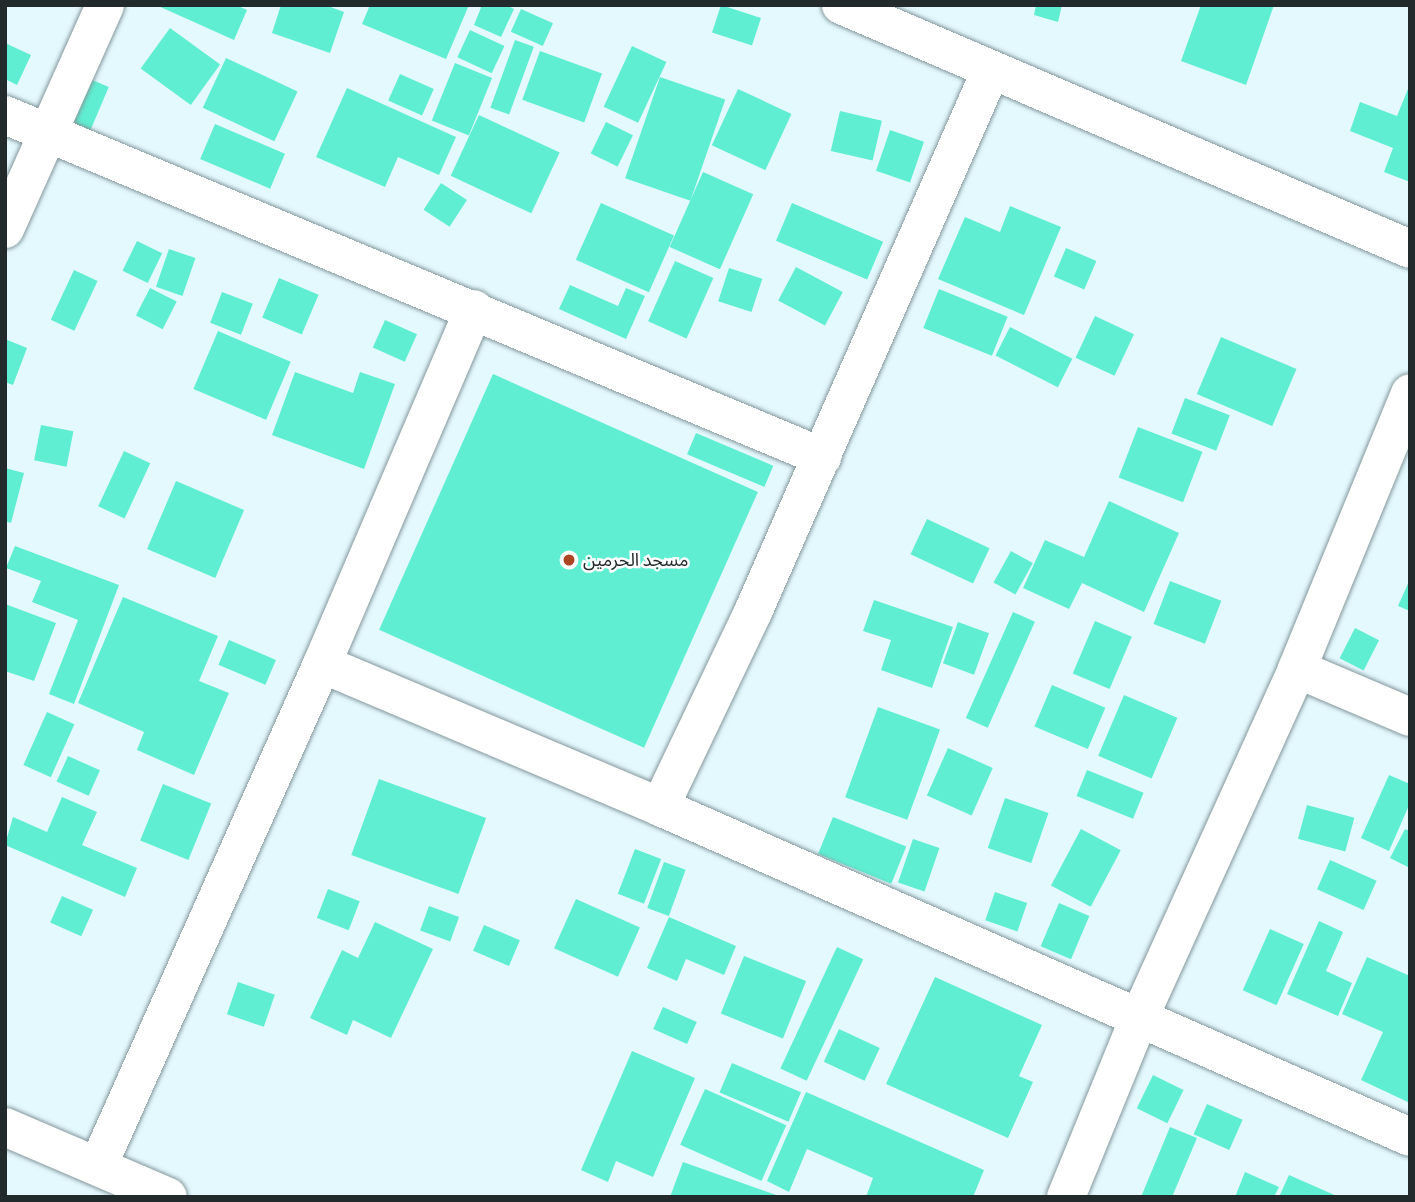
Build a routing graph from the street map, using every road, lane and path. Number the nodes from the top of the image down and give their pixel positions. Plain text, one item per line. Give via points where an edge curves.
1 (105, 5) edge
2 (841, 5) edge
3 (991, 70) junction
4 (5, 115) edge
5 (47, 134) junction
6 (5, 229) edge
7 (1410, 249) edge
8 (474, 309) junction
9 (1410, 393) edge
10 (821, 457) junction
11 (322, 664) junction
12 (1297, 669) junction
13 (1410, 717) edge
14 (660, 807) junction
15 (1139, 1017) junction
16 (5, 1127) edge
17 (1410, 1137) edge
18 (98, 1166) junction
19 (168, 1197) edge
20 (1066, 1197) edge

1 - 5 street
2 - 3 street
3 - 7 street
3 - 10 street
4 - 5 street
5 - 6 street
5 - 8 street
8 - 10 street
8 - 11 street
9 - 12 street
10 - 14 street
11 - 14 street
11 - 18 street
12 - 13 street
12 - 15 street
14 - 15 street
15 - 17 street
15 - 20 street
16 - 18 street
18 - 19 street

